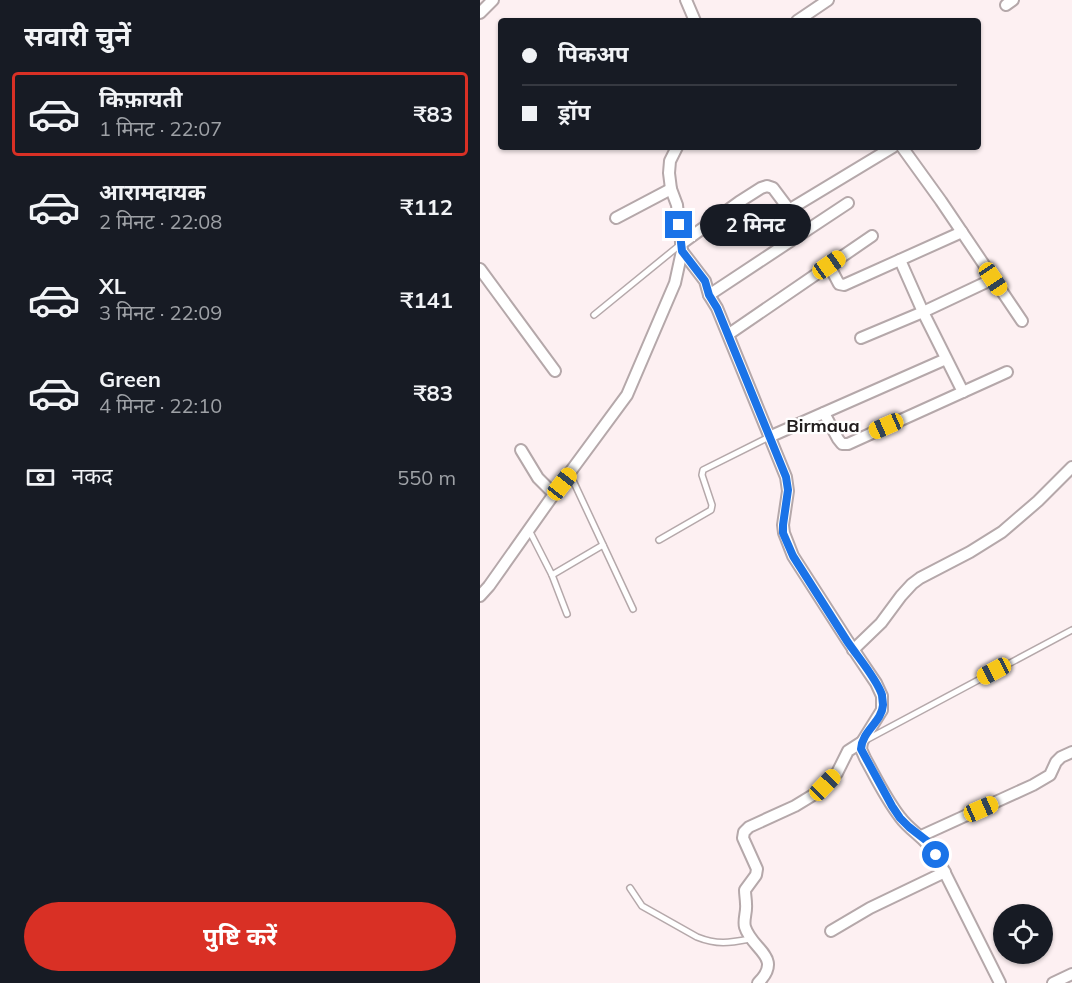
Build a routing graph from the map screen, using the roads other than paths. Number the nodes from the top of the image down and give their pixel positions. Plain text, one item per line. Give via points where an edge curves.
1 (493, 0) edge
2 (686, 0) edge
3 (828, 0) edge
4 (480, 13) edge
5 (694, 18) edge
6 (805, 18) edge
7 (676, 150) edge
8 (888, 150) edge
9 (904, 150) edge
10 (671, 189) junction
11 (848, 202) dead end
12 (616, 218) dead end
13 (962, 232) junction
14 (872, 236) dead end
15 (682, 248) junction
16 (900, 260) junction
17 (829, 265) junction
18 (480, 269) edge
19 (993, 279) junction
20 (709, 295) junction
21 (923, 312) junction
22 (594, 315) dead end
23 (1022, 321) dead end
24 (729, 334) junction
25 (861, 338) dead end
26 (946, 359) junction
27 (555, 371) dead end
28 (1007, 372) dead end
29 (963, 392) junction
30 (824, 413) junction
31 (769, 437) junction
32 (521, 450) dead end
33 (1072, 467) edge
34 (570, 474) junction
35 (554, 494) junction
36 (529, 530) junction
37 (659, 540) dead end
38 (603, 545) junction
39 (552, 575) junction
40 (480, 596) edge
41 (633, 609) dead end
42 (567, 614) dead end
43 (1072, 630) edge
44 (854, 650) junction
45 (862, 742) junction
46 (1072, 752) edge
47 (921, 836) junction
48 (945, 872) junction
49 (630, 888) dead end
50 (831, 931) dead end
51 (752, 939) junction
52 (1072, 974) edge
53 (758, 983) edge
54 (1000, 983) edge
55 (1053, 983) edge

1 - 4 street
2 - 5 street
3 - 6 street
7 - 10 street via 670,161
8 - 15 street via 792,208 784,205 773,188 764,187
9 - 13 street
10 - 12 street
10 - 15 street
11 - 20 street
13 - 16 street
13 - 19 street
14 - 17 street
15 - 20 street via 705,281
15 - 22 lane
15 - 34 street via 675,283 627,395
16 - 17 street via 842,286
16 - 21 street
17 - 24 street
18 - 27 street
19 - 21 street
19 - 23 street
20 - 24 street
21 - 25 street
21 - 26 street
24 - 31 street
26 - 29 street
26 - 30 street
28 - 29 street
29 - 30 street via 848,444 838,439
30 - 31 street
31 - 37 lane via 703,470 711,510
31 - 44 street via 788,490 783,533 793,556
32 - 35 street via 538,478
33 - 44 street via 1002,532 912,584
34 - 35 street
34 - 38 lane
35 - 36 street
36 - 39 lane
36 - 40 street
38 - 39 lane
38 - 41 lane
39 - 42 lane
43 - 45 lane
44 - 45 street via 882,696 882,710
45 - 47 street via 865,758 892,806
45 - 51 street via 848,752 837,773 818,792 744,832 743,838 758,869 745,890 745,927
46 - 47 street via 1034,785
47 - 48 street
48 - 50 street
48 - 54 street
49 - 51 lane via 642,906 697,937 723,944
51 - 53 street via 768,966 767,974
52 - 55 street

